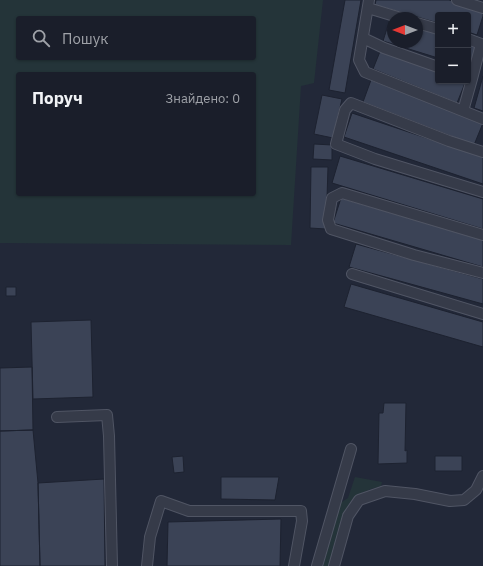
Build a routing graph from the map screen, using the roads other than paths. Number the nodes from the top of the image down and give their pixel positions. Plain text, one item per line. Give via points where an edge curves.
1 (457, 0) edge
2 (369, 4) edge
3 (483, 8) edge
4 (387, 12) edge
5 (423, 25) edge
6 (435, 28) edge
7 (363, 38) junction
8 (471, 39) edge
9 (482, 41) edge
10 (435, 66) edge
11 (471, 75) edge
12 (469, 84) edge
13 (463, 111) junction
14 (483, 118) edge
15 (483, 152) edge
16 (483, 192) edge
17 (483, 234) edge
18 (352, 274) dead end
19 (483, 274) edge
20 (483, 314) edge
21 (57, 417) dead end
22 (351, 449) dead end
23 (483, 476) edge
24 (112, 566) edge
25 (147, 566) edge
26 (294, 566) edge
27 (317, 566) edge
28 (334, 566) edge

1 - 3 lane
2 - 4 lane
2 - 7 lane
5 - 6 lane
7 - 10 lane
7 - 13 lane via 359,60 365,72
8 - 9 lane
9 - 11 lane
12 - 13 lane
13 - 14 lane
15 - 16 lane via 351,103 345,110 336,144 375,159
17 - 19 lane via 342,193 332,198 328,220 331,229 414,256
18 - 20 lane
21 - 24 lane via 107,415
22 - 27 lane
23 - 28 lane via 476,490 464,500 450,501 385,491 359,500 348,516
25 - 26 lane via 150,537 161,501 189,511 301,511 302,521

